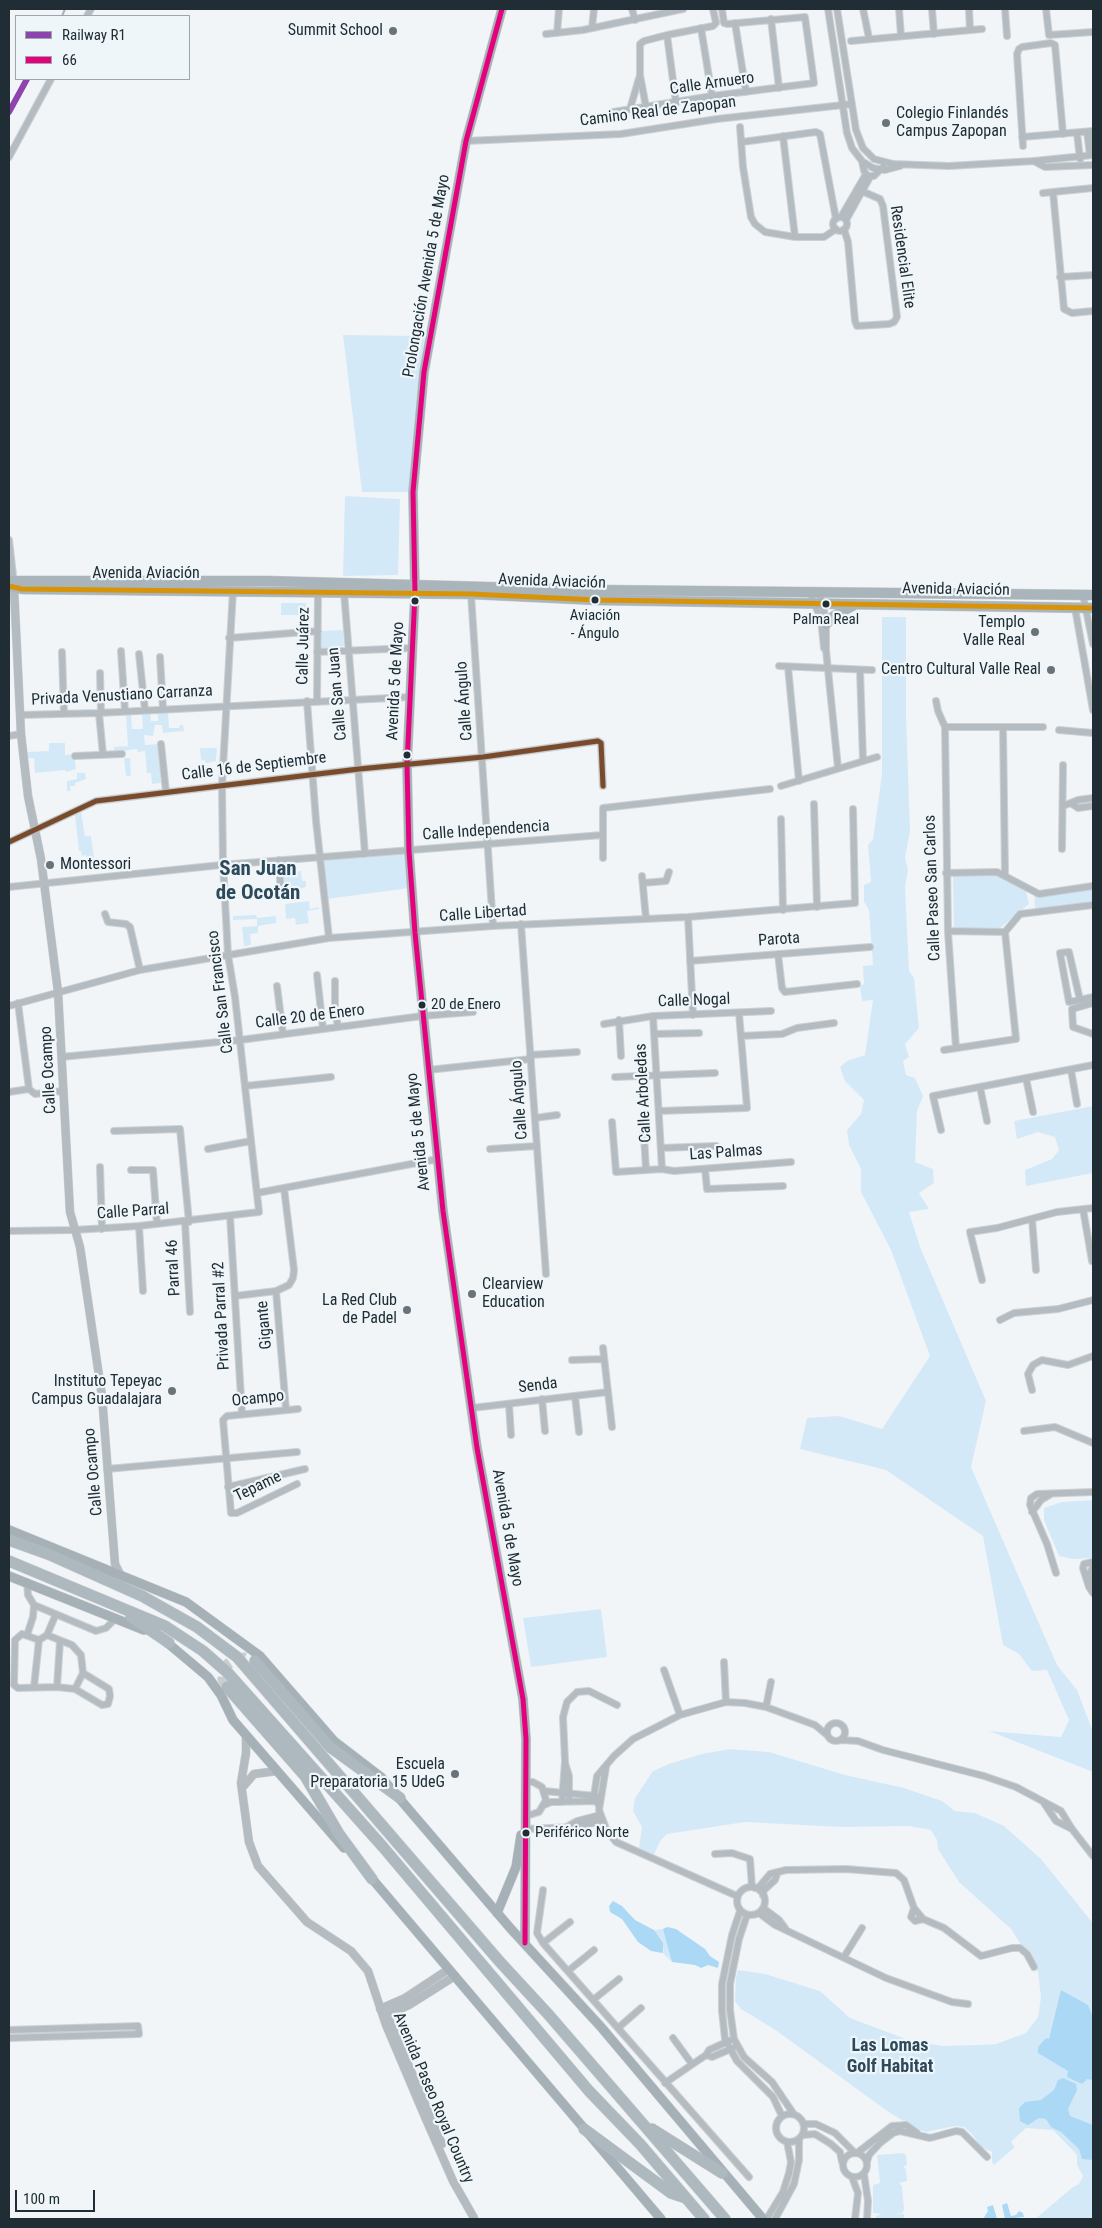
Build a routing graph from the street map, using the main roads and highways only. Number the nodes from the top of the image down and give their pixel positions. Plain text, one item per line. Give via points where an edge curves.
1 (502, 9) edge
2 (11, 584) edge
3 (415, 588) junction
4 (596, 595) junction
5 (1088, 595) edge
6 (817, 598) junction
7 (861, 603) junction
8 (1090, 608) edge
9 (824, 625) road end
10 (9, 1531) edge
11 (9, 1540) edge
12 (48, 1554) junction
13 (9, 1561) edge
14 (9, 1576) edge
15 (97, 1597) junction
16 (169, 1643) junction
17 (254, 1661) dead end
18 (518, 1673) junction
19 (227, 1687) tunnel mouth
20 (400, 1798) junction
21 (372, 1878) junction
22 (498, 1914) junction
23 (525, 1944) junction
24 (642, 2123) junction
25 (584, 2129) junction
26 (722, 2174) junction
27 (686, 2198) junction
28 (769, 2218) edge
29 (660, 2219) edge
30 (704, 2219) edge
31 (725, 2219) edge

1 - 3 main road, Prolongación Avenida 5 de Mayo via 466,141 424,372 414,492
2 - 3 main road, Avenida Aviación
2 - 3 main road, Avenida Aviación via 344,592
3 - 4 main road, Avenida Aviación
3 - 4 main road, Avenida Aviación via 471,594
3 - 18 main road, Avenida 5 de Mayo via 407,765 409,851 422,1016 449,1263 477,1448
4 - 6 main road, Avenida Aviación
5 - 6 main road, Avenida Aviación
6 - 7 main road, Avenida Aviación
7 - 8 main road, Avenida Aviación
7 - 9 main road via 841,611
10 - 12 highway
10 - 20 main road via 186,1602 260,1656 334,1741 381,1777
11 - 12 highway
12 - 24 highway via 172,1612 213,1637 237,1657
13 - 15 highway
14 - 16 main road via 116,1618
15 - 16 highway
15 - 27 highway via 184,1637 236,1681
16 - 21 main road via 208,1677 246,1736
17 - 20 highway via 330,1746
18 - 22 main road, Avenida 5 de Mayo via 522,1742 521,1832 516,1867
18 - 23 main road, Avenida 5 de Mayo via 526,1739
19 - 21 highway via 305,1776 339,1834
20 - 22 main road
21 - 25 main road
22 - 23 main road
23 - 26 main road via 601,2027
24 - 26 highway
24 - 31 highway
25 - 27 highway via 671,2193
25 - 29 main road
26 - 28 main road
27 - 30 highway

